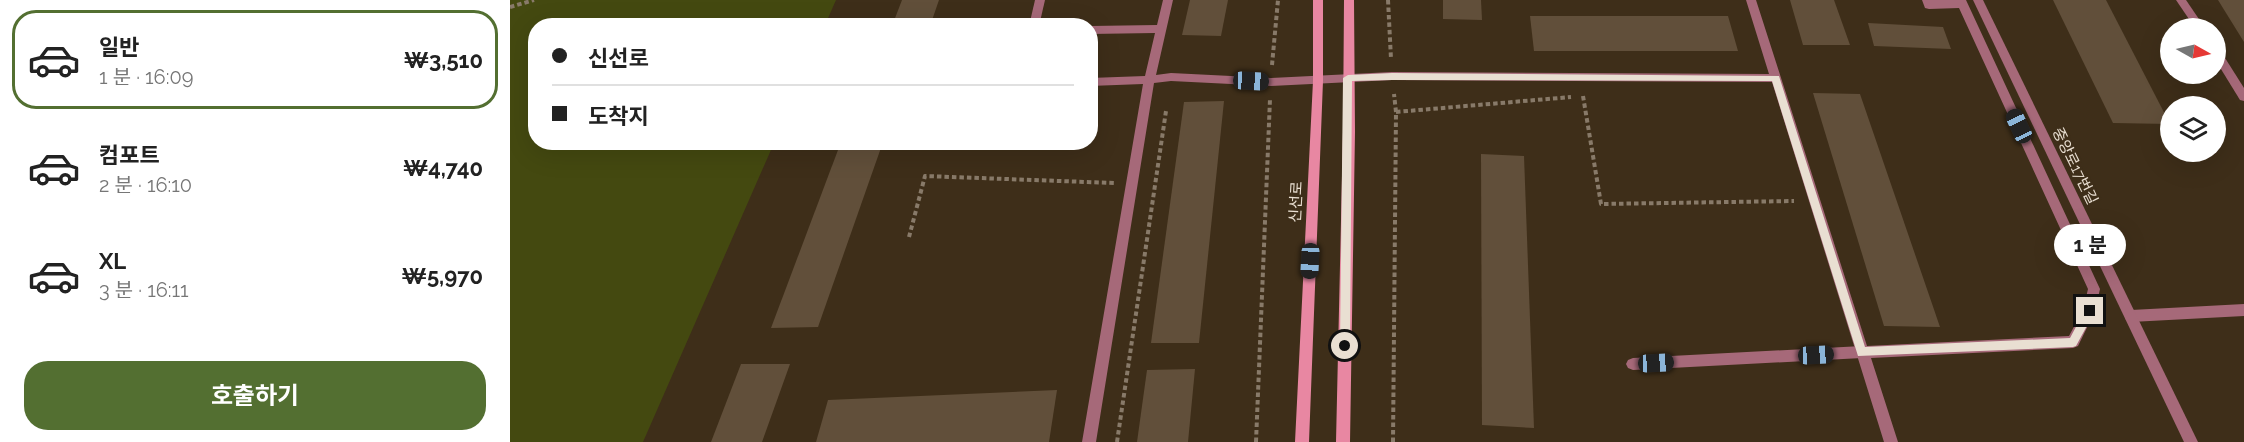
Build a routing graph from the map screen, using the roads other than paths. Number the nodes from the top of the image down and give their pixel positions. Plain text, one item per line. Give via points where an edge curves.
1 (1040, 0) edge
2 (1168, 0) edge
3 (1318, 0) edge
4 (1348, 0) edge
5 (1752, 0) edge
6 (1927, 0) edge
7 (1978, 0) edge
8 (2181, 0) edge
9 (1962, 2) edge
10 (1036, 18) edge
11 (2193, 18) edge
12 (1162, 29) junction
13 (1098, 30) edge
14 (2226, 68) edge
15 (1348, 78) junction
16 (1776, 78) junction
17 (1149, 80) junction
18 (1318, 81) junction
19 (1098, 82) edge
20 (2244, 96) edge
21 (2244, 310) edge
22 (2131, 316) junction
23 (1862, 352) junction
24 (1633, 364) dead end
25 (1089, 442) edge
26 (1302, 442) edge
27 (1343, 442) edge
28 (1891, 442) edge
29 (2191, 442) edge

1 - 10 street
2 - 12 street
3 - 18 main road, 신선로
4 - 15 main road
5 - 16 street
6 - 9 street via 1929,5
7 - 22 street, 중앙로17번길
8 - 11 street
9 - 23 street via 2094,289 2090,311 2073,342
12 - 13 street
12 - 17 street
14 - 20 street
15 - 16 street
15 - 18 street
15 - 27 main road
16 - 23 street
17 - 18 street via 1171,77
17 - 19 street
17 - 25 street
18 - 26 main road, 신선로
21 - 22 street
22 - 29 street, 중앙로17번길
23 - 24 street
23 - 28 street

